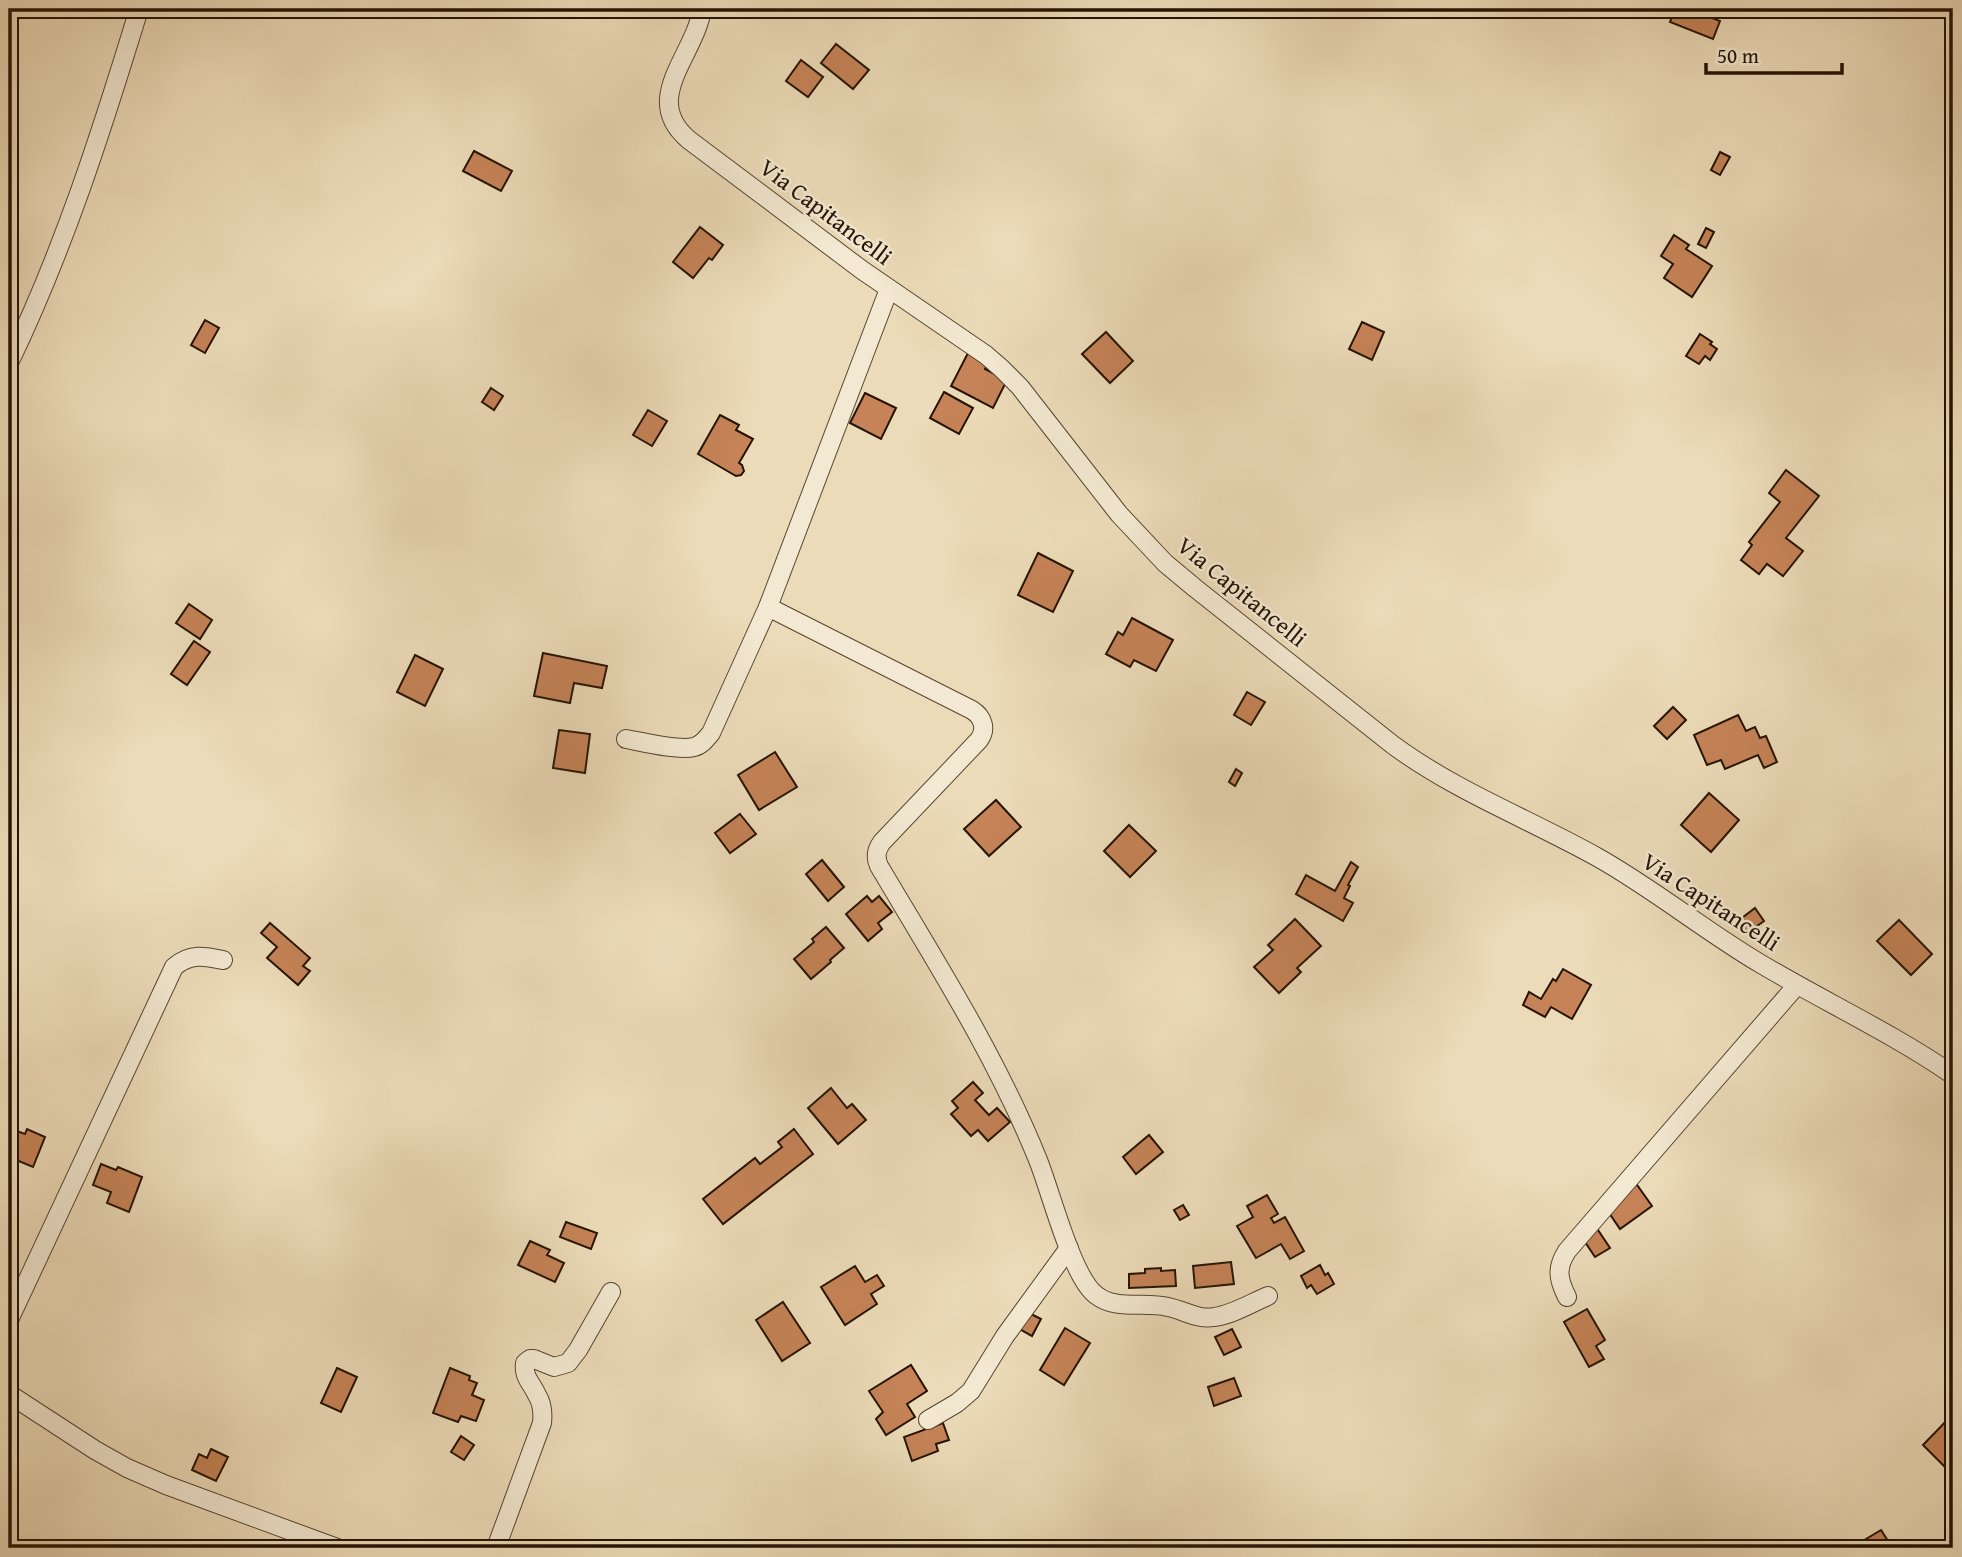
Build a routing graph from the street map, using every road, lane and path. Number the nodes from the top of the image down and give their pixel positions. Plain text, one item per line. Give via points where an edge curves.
1 (139, 9) edge
2 (702, 9) edge
3 (889, 289) junction
4 (9, 363) edge
5 (768, 607) junction
6 (626, 739) dead end
7 (223, 960) dead end
8 (1797, 985) junction
9 (1953, 1075) edge
10 (1069, 1248) junction
11 (611, 1292) dead end
12 (1268, 1297) dead end
13 (1567, 1297) dead end
14 (9, 1320) edge
15 (9, 1394) edge
16 (928, 1420) dead end
17 (337, 1548) edge
18 (496, 1548) edge

1 - 4 street via 78,200
2 - 3 street, Via Capitancelli via 670,92 668,112 674,125
3 - 5 street
3 - 8 street, Via Capitancelli via 1007,373 1119,514 1172,569 1393,745 1461,789 1606,863
5 - 6 street via 703,743 682,748
5 - 10 street via 982,719 982,737 882,842 876,858 992,1058 1034,1148
7 - 14 street via 195,956 174,967
8 - 9 street, Via Capitancelli
8 - 13 street via 1567,1251 1558,1273
10 - 12 street via 1089,1289 1108,1302 1160,1305 1210,1318
10 - 16 street via 1014,1322 971,1391
11 - 18 street via 568,1363 554,1367 534,1359 525,1363 527,1380 539,1398 542,1423
15 - 17 street via 127,1468

